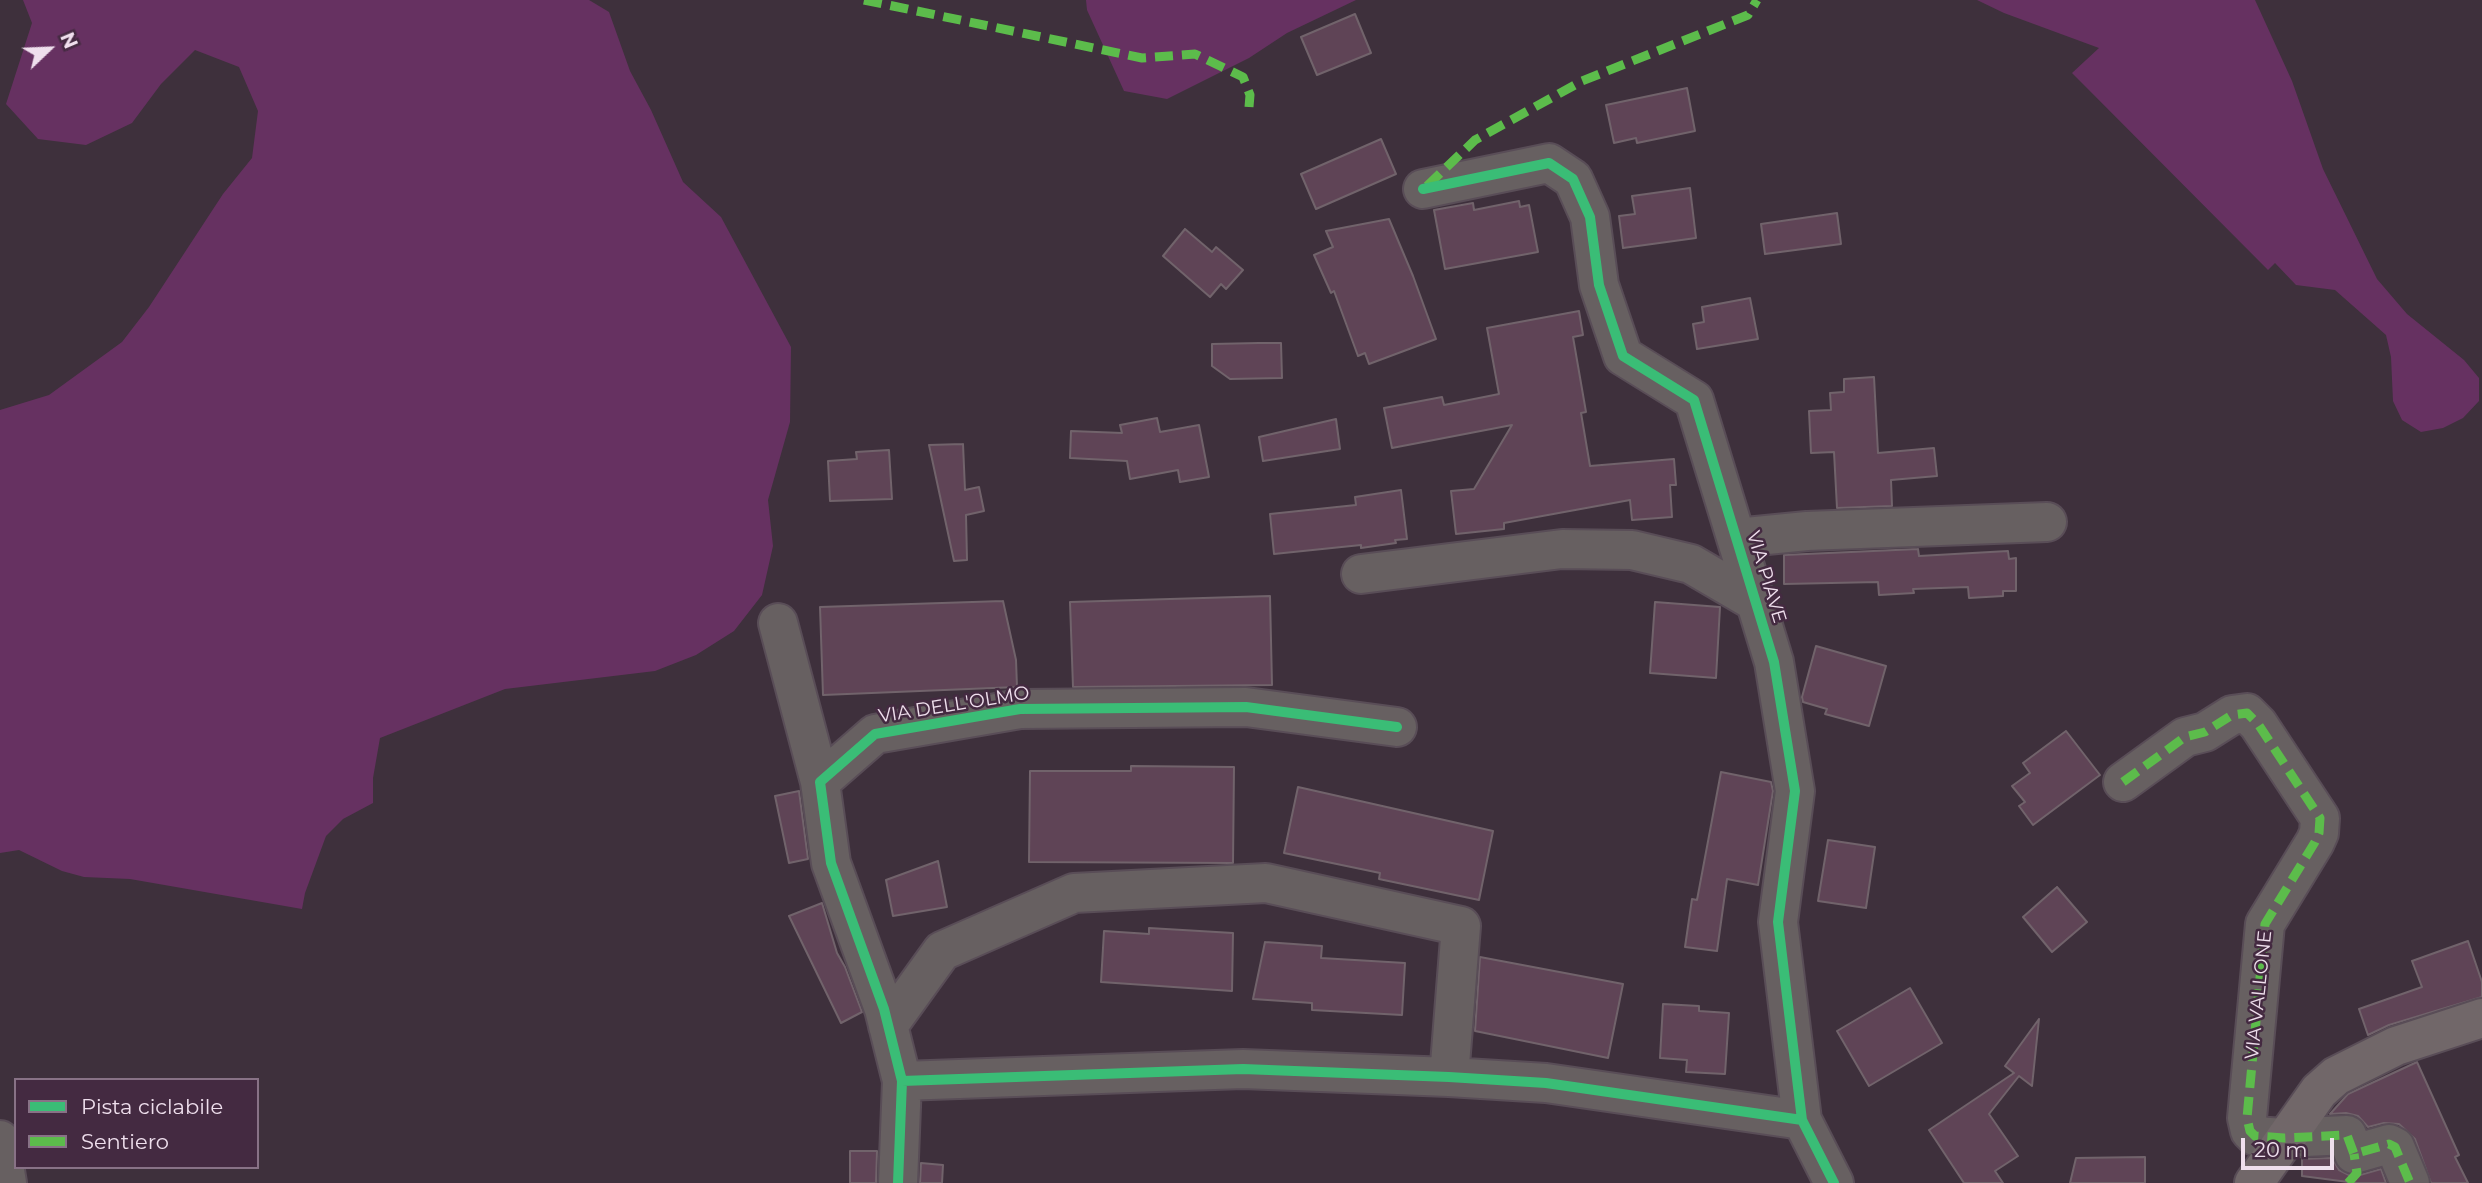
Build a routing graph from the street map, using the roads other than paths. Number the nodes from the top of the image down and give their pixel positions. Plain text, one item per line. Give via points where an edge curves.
1 (1423, 190) dead end
2 (2048, 522) dead end
3 (1736, 538) junction
4 (1361, 574) dead end
5 (1756, 602) junction
6 (778, 623) dead end
7 (1397, 727) dead end
8 (820, 782) junction
9 (2123, 782) dead end
10 (2482, 1018) edge
11 (888, 1026) junction
12 (1450, 1077) junction
13 (902, 1081) junction
14 (1802, 1120) junction
15 (2284, 1138) junction
16 (0, 1140) edge
17 (2351, 1169) edge
18 (7, 1183) edge
19 (898, 1183) edge
20 (1834, 1183) edge
21 (2254, 1183) edge
22 (2410, 1183) edge

1 - 3 street, VIA PIAVE via 1549,163 1573,179 1590,217 1599,285 1623,356 1694,400
2 - 3 street
3 - 5 street, VIA PIAVE
4 - 5 street via 1562,549 1632,551 1691,565
5 - 14 street, VIA PIAVE via 1774,662 1794,792 1777,922
6 - 8 street
7 - 8 street, VIA DELL'OLMO via 1246,707 1020,709 875,734
8 - 11 street via 831,863
9 - 15 street, VIA VALLONE via 2185,737 2204,732 2232,715 2247,713 2320,818 2315,842 2265,924 2247,1118 2255,1136
10 - 15 main road via 2396,1046 2336,1076
11 - 12 street via 942,951 1074,893 1266,883 1461,926
11 - 13 street
12 - 13 street via 1243,1069
12 - 14 street via 1546,1083
13 - 19 street
14 - 20 street, VIA PIAVE
15 - 17 street, VIA VALLONE via 2347,1135
15 - 21 main road
16 - 18 street
17 - 22 street, VIA VALLONE via 2389,1144 2395,1147

